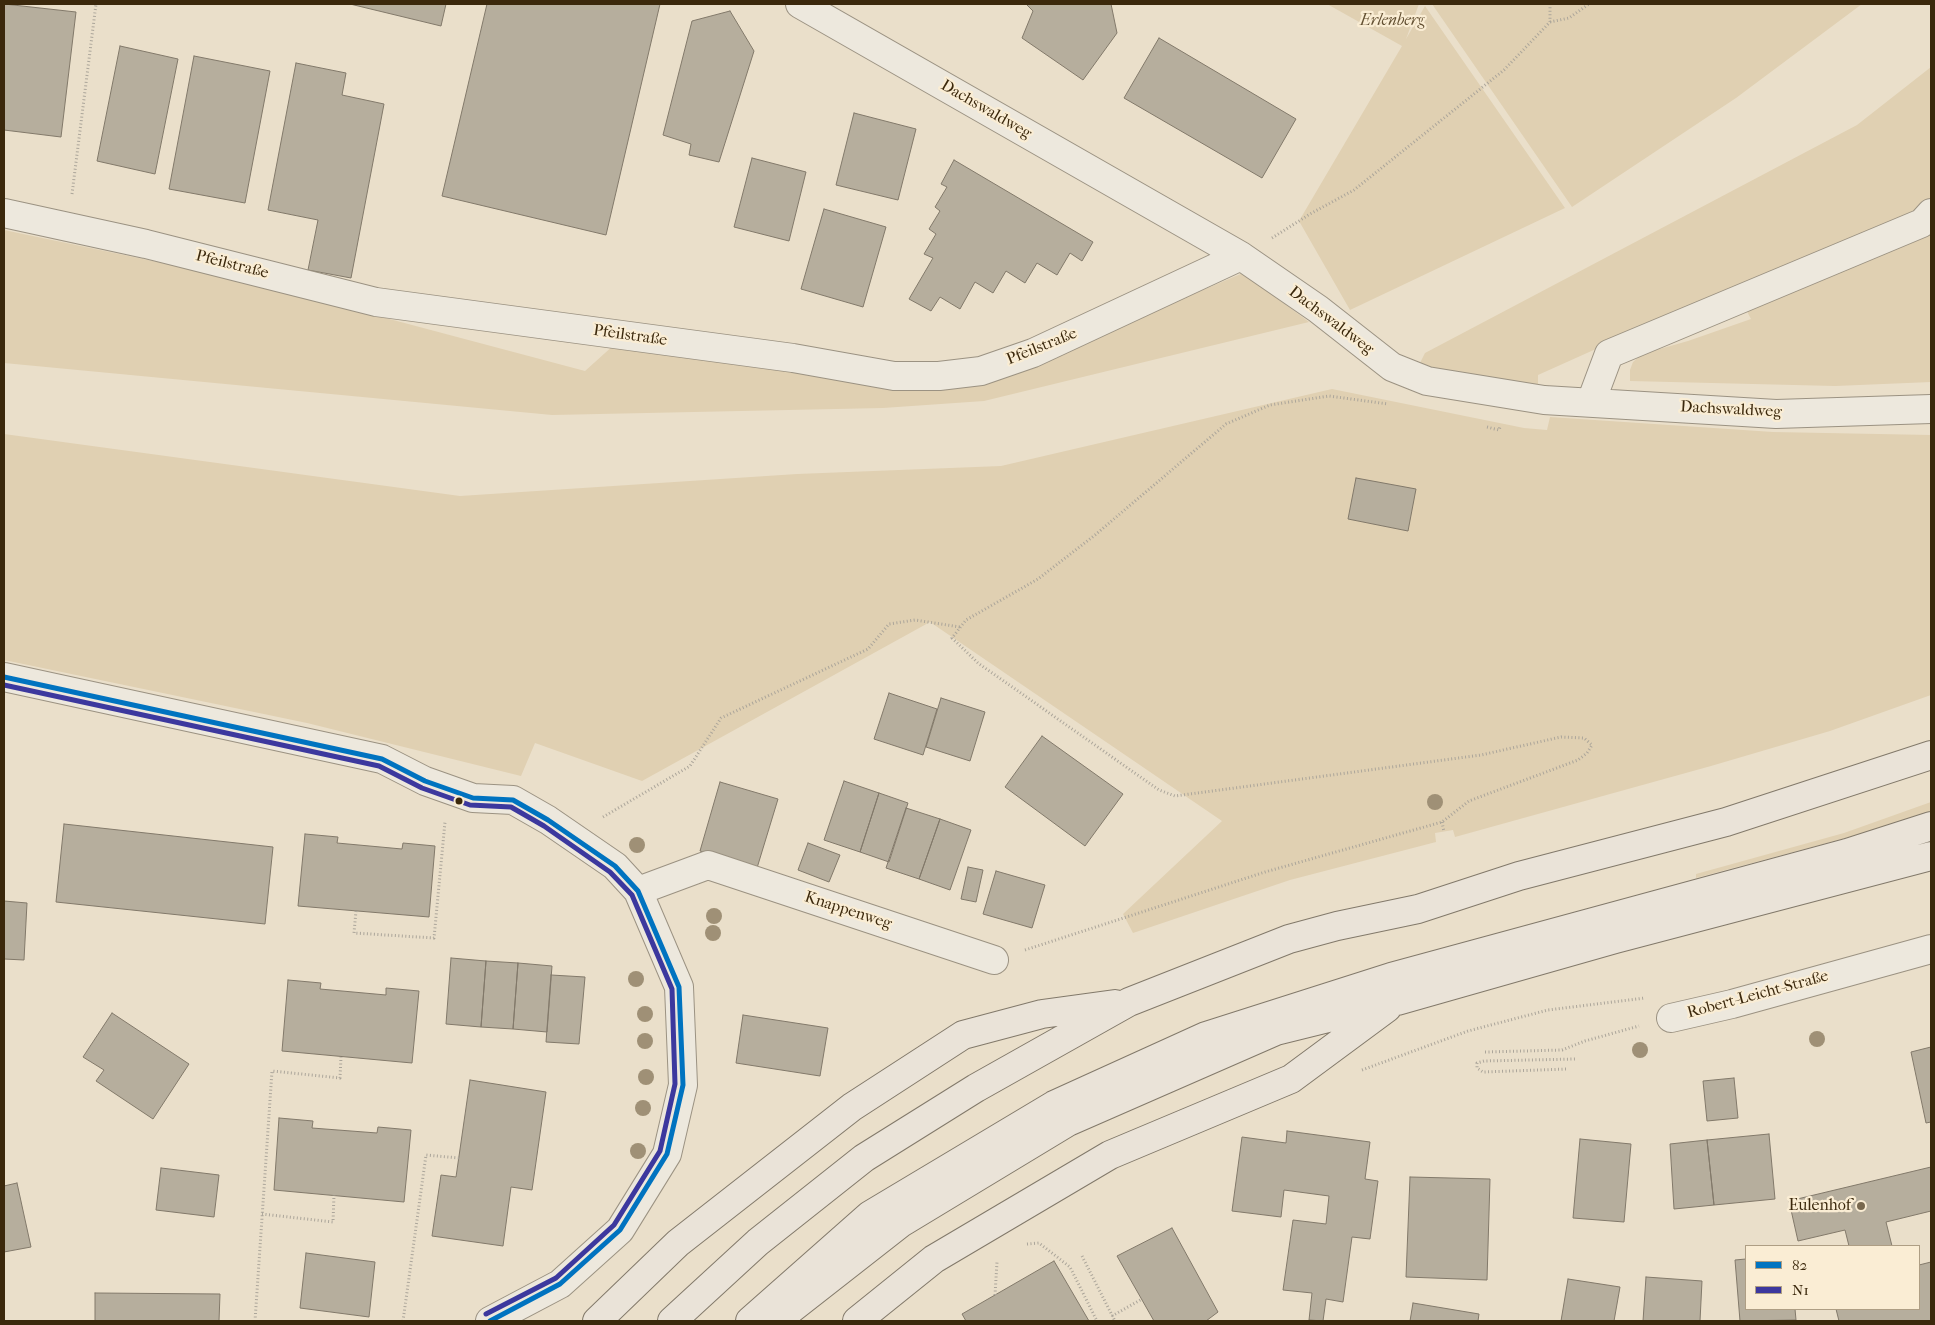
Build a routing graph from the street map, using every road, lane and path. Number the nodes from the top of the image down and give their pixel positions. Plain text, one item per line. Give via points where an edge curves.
1 (96, 4) edge
2 (800, 4) edge
3 (1550, 4) edge
4 (1589, 4) edge
5 (1550, 22) junction
6 (4, 213) edge
7 (1931, 213) edge
8 (68, 226) junction
9 (1241, 256) junction
10 (1591, 402) junction
11 (1389, 404) dead end
12 (1931, 409) edge
13 (1502, 420) dead end
14 (1481, 425) dead end
15 (960, 627) junction
16 (4, 677) edge
17 (1931, 755) edge
18 (448, 789) junction
19 (603, 817) dead end
20 (1442, 822) junction
21 (1931, 826) edge
22 (1444, 832) dead end
23 (1931, 856) edge
24 (638, 891) junction
25 (356, 911) dead end
26 (1931, 949) edge
27 (994, 960) joint
28 (1397, 1001) junction
29 (1129, 1002) junction
30 (1671, 1018) joint
31 (1485, 1052) dead end
32 (341, 1057) dead end
33 (1575, 1059) dead end
34 (1566, 1069) dead end
35 (459, 1158) dead end
36 (334, 1195) dead end
37 (262, 1214) junction
38 (1019, 1245) dead end
39 (1082, 1256) dead end
40 (1004, 1257) dead end
41 (995, 1295) dead end
42 (1142, 1299) dead end
43 (1112, 1316) junction
44 (255, 1321) edge
45 (403, 1321) edge
46 (490, 1321) edge
47 (597, 1321) edge
48 (672, 1321) edge
49 (750, 1321) edge
50 (776, 1321) edge
51 (857, 1321) edge
52 (1097, 1321) edge
53 (1115, 1321) edge

1 - 8 path
2 - 9 street, Dachswaldweg
3 - 5 path
4 - 5 path via 1569,18
5 - 9 path via 1504,70 1354,190
6 - 8 street, Pfeilstraße
7 - 10 street via 1922,223 1609,354
8 - 9 street, Pfeilstraße via 376,302 783,357 894,376 939,376 981,371 1034,354
9 - 10 street, Dachswaldweg via 1318,309 1392,367 1427,381 1470,389 1544,400
10 - 12 street, Dachswaldweg via 1776,414
11 - 15 path via 1328,396 1270,405 1226,424 1038,579 966,620
13 - 14 path via 1499,430
15 - 19 path via 915,620 889,624 868,649 721,718 690,766
15 - 20 path via 952,638 978,663 1159,790 1175,796 1481,755 1561,737 1584,738 1592,745 1588,753 1578,760 1470,801
16 - 18 street via 382,759 424,781
17 - 29 highway via 1726,822 1519,876 1418,909 1289,939
18 - 24 street via 473,798 513,800 609,862
18 - 25 path via 434,938 354,933
20 - 22 path
20 - 27 path via 1265,872
21 - 49 highway via 1847,853 1391,977 1206,1036 1054,1105 870,1215
23 - 28 highway via 1615,939
24 - 27 street, Knappenweg via 708,865
24 - 46 street via 679,987 683,1085 667,1154 620,1230 560,1284
26 - 30 street, Robert-Leicht-Straße
28 - 50 highway via 1276,1031 1068,1122 901,1223
28 - 51 highway via 1291,1079 1110,1155 934,1258
29 - 47 highway via 1042,1014 963,1035 852,1107 678,1243
29 - 48 highway via 976,1088 864,1158 758,1242
30 - 31 path, Robert-Leicht-Straße via 1562,1050
32 - 37 path via 340,1078 272,1071
33 - 34 path via 1477,1063 1477,1068 1483,1072
35 - 45 path via 426,1155
36 - 37 path via 333,1222
37 - 44 path
38 - 52 path via 1039,1243 1070,1267
39 - 43 path
40 - 41 path via 996,1263
42 - 43 path
43 - 53 path

